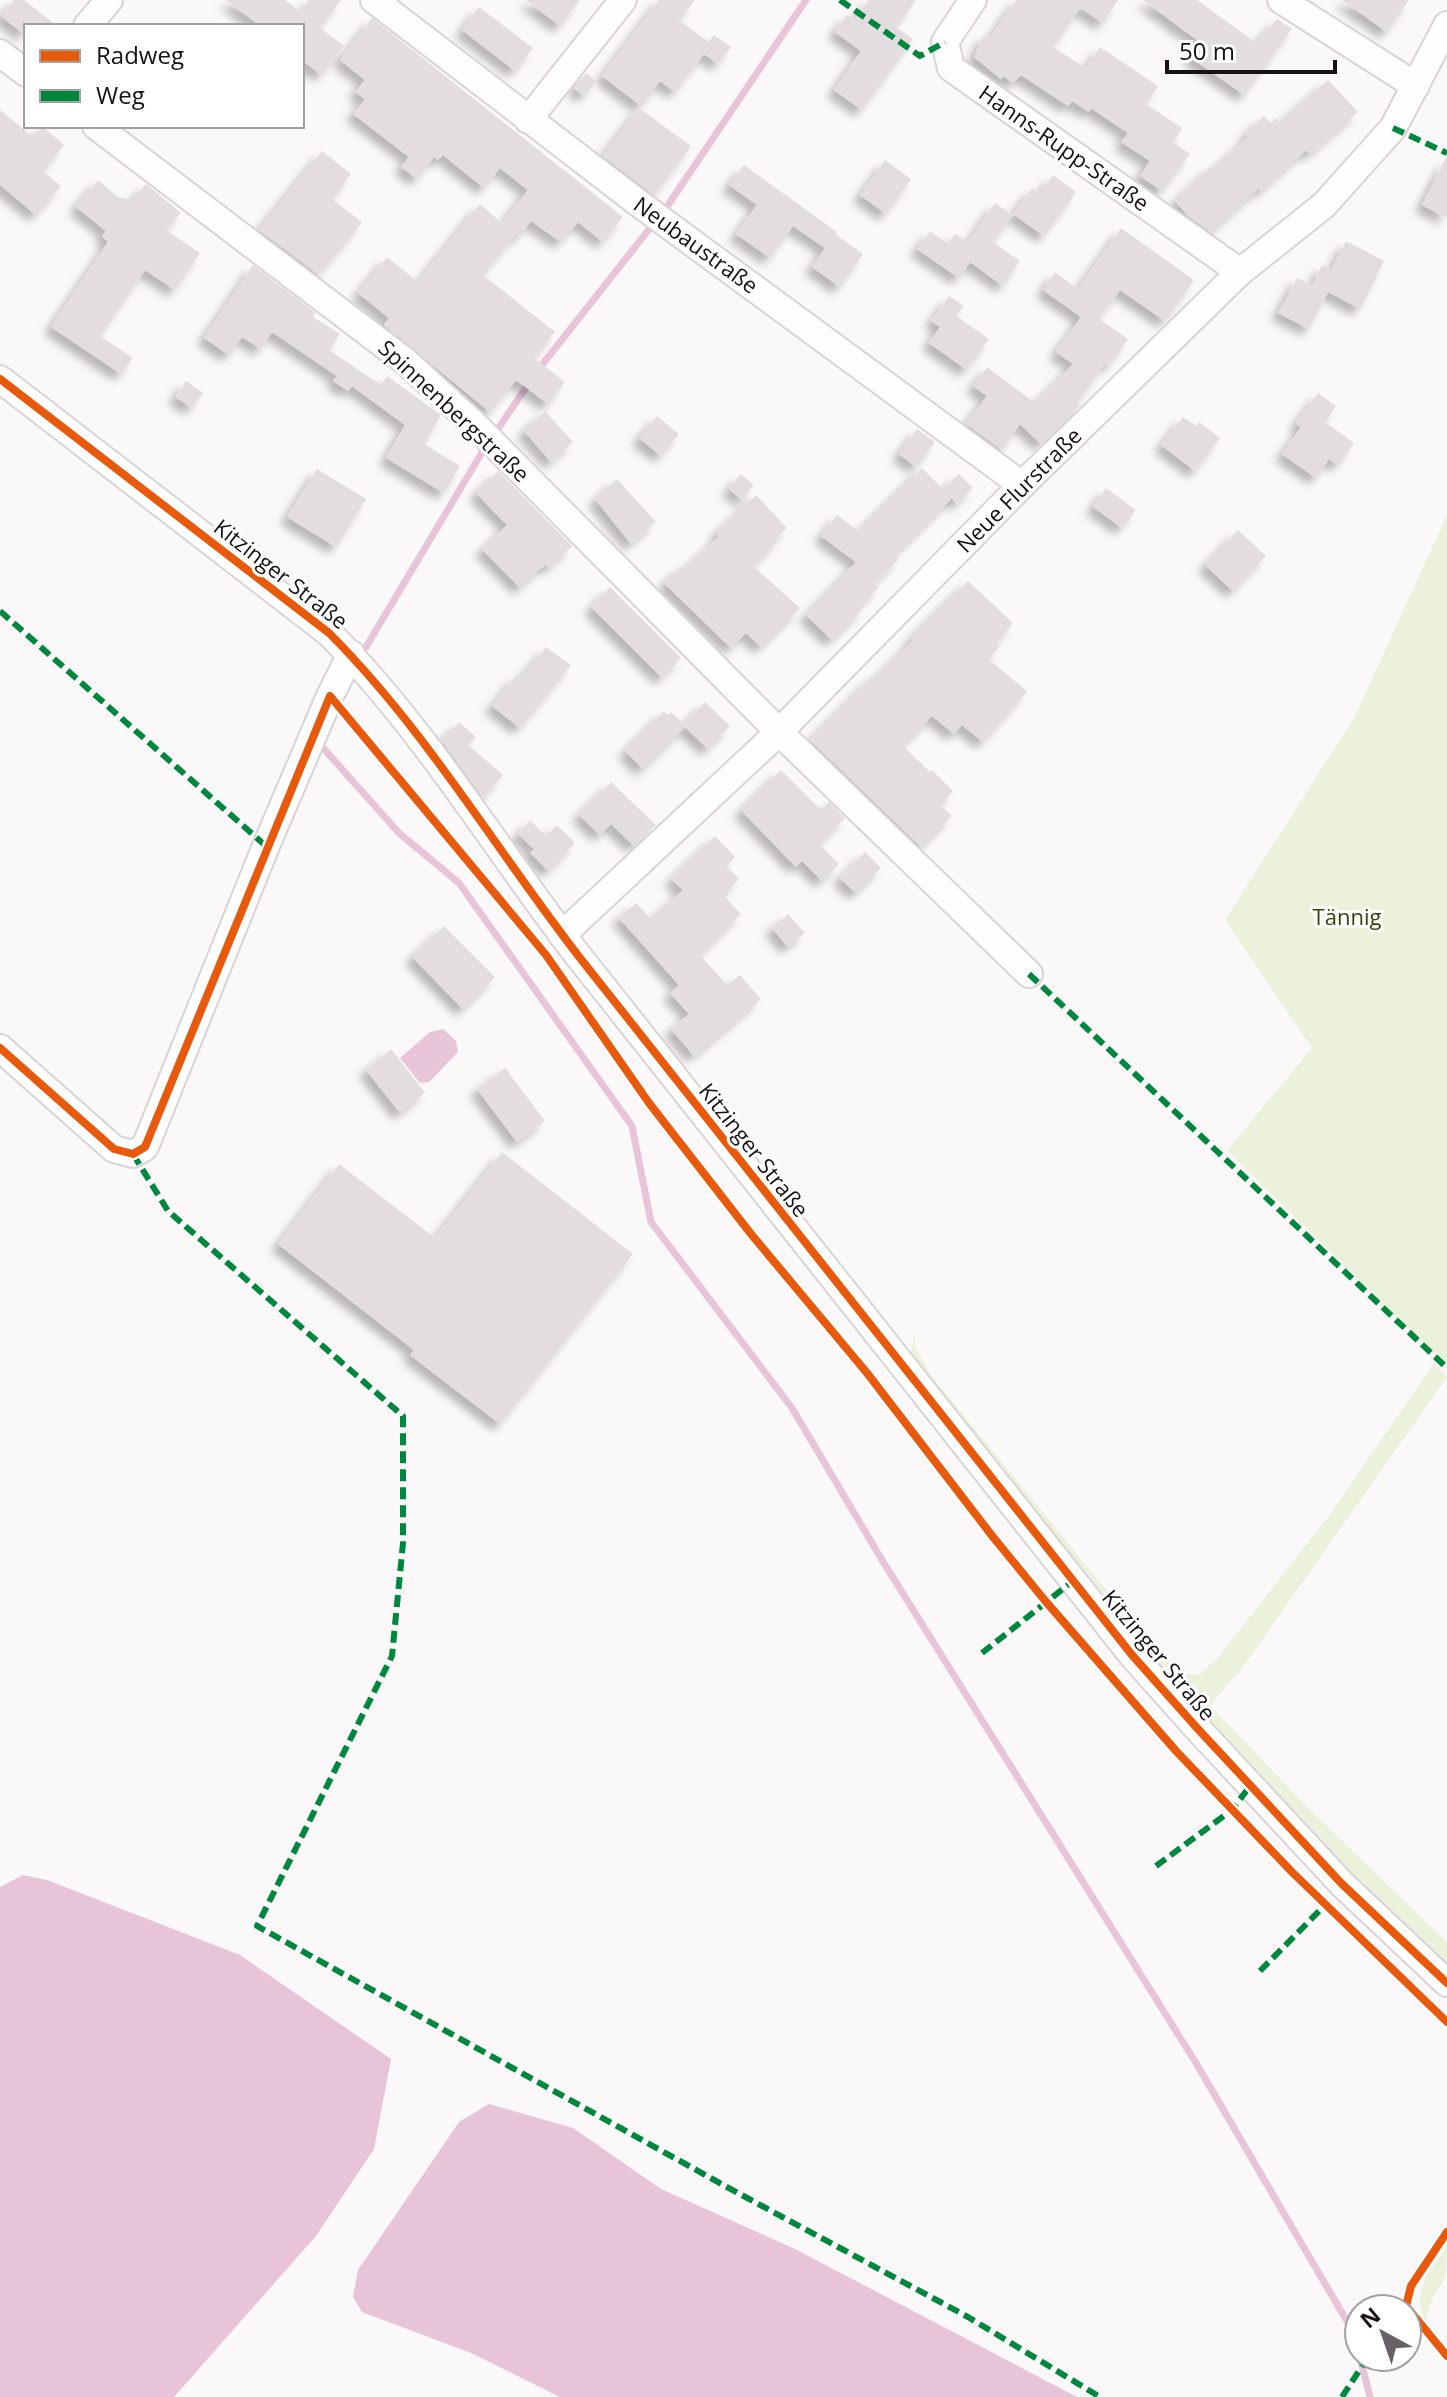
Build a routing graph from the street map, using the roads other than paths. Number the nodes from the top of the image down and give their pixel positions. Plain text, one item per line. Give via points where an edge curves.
1 (109, 0) edge
2 (374, 0) edge
3 (623, 0) edge
4 (973, 0) edge
5 (1281, 0) edge
6 (89, 24) edge
7 (1447, 25) edge
8 (0, 53) edge
9 (24, 71) edge
10 (1416, 86) junction
11 (528, 120) junction
12 (99, 128) edge
13 (1240, 272) junction
14 (0, 379) edge
15 (1022, 485) junction
16 (351, 654) junction
17 (779, 732) junction
18 (562, 935) junction
19 (1029, 974) dead end
20 (0, 1048) edge
21 (1447, 1983) edge

1 - 6 street
2 - 11 street, Neubaustraße
3 - 11 street
4 - 13 street, Hanns-Rupp-Straße via 945,42 951,68
5 - 10 street
7 - 10 street, Neue Flurstraße
8 - 9 street
10 - 13 street, Neue Flurstraße via 1393,128 1324,205
11 - 15 street, Neubaustraße
12 - 17 street, Spinnenbergstraße via 405,361
13 - 15 street, Neue Flurstraße
14 - 16 street, Kitzinger Straße
15 - 17 street, Neue Flurstraße
16 - 18 street, Kitzinger Straße via 393,702
16 - 20 street via 266,846 145,1147 133,1154 114,1149
17 - 18 street, Neue Flurstraße
17 - 19 street, Spinnenbergstraße
18 - 21 street, Kitzinger Straße via 1132,1655 1332,1873

